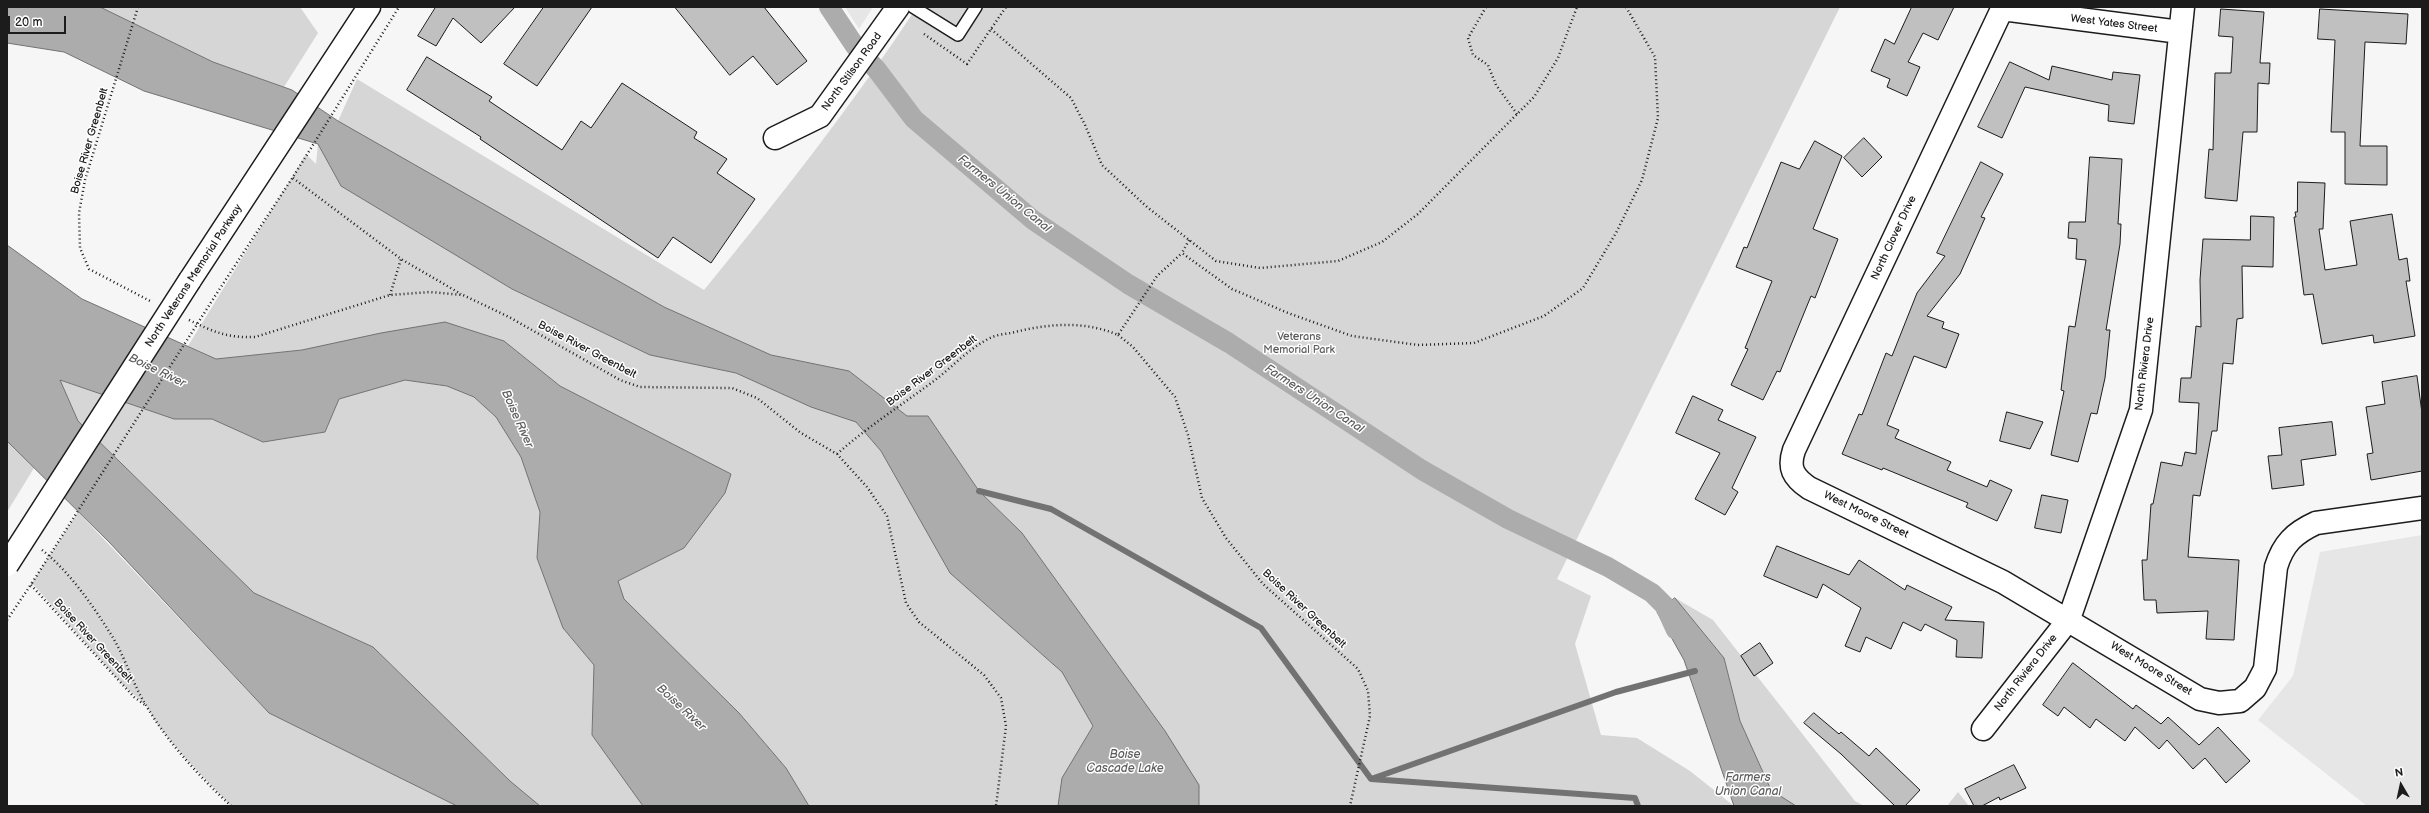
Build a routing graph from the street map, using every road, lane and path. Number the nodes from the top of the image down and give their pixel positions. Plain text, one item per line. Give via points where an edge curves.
1 (138, 7) edge
2 (369, 7) edge
3 (399, 7) edge
4 (914, 7) edge
5 (976, 7) edge
6 (1486, 7) edge
7 (1577, 7) edge
8 (1626, 7) edge
9 (2183, 7) edge
10 (2002, 8) edge
11 (894, 14) edge
12 (991, 29) dead end
13 (2180, 32) junction
14 (1517, 114) junction
15 (775, 138) dead end
16 (293, 177) junction
17 (1189, 240) junction
18 (1182, 253) junction
19 (402, 259) junction
20 (390, 295) junction
21 (463, 296) junction
22 (157, 305) dead end
23 (184, 318) dead end
24 (1118, 334) junction
25 (837, 454) junction
26 (1792, 471) joint
27 (2422, 508) edge
28 (37, 546) dead end
29 (7, 565) edge
30 (32, 584) junction
31 (2069, 619) junction
32 (7, 620) edge
33 (146, 705) junction
34 (1983, 729) dead end
35 (232, 806) edge
36 (996, 806) edge
37 (1350, 806) edge

1 - 22 path, Boise River Greenbelt via 79,213 80,248 89,269
2 - 29 street, North Veterans Memorial Parkway, bridge
3 - 16 path
4 - 5 lane via 958,35
6 - 14 path via 1468,38 1473,55 1488,65 1496,84
7 - 14 path via 1558,58 1534,98
8 - 18 path via 1655,57 1658,118 1642,180 1616,233 1583,288 1544,316 1474,343 1418,345 1352,336 1232,289
9 - 13 street, North Riviera Drive
10 - 13 street, West Yates Street
10 - 26 street, North Clover Drive via 1794,450 1790,461
11 - 15 street, North Stilson Road via 820,116
12 - 17 path via 1071,98 1102,165 1147,207
13 - 31 street, North Riviera Drive via 2141,410
14 - 17 path via 1418,214 1382,242 1338,261 1260,268 1216,261
16 - 19 path
16 - 30 path, bridge
17 - 18 path
18 - 24 path via 1157,276
19 - 20 path
19 - 21 path
20 - 21 path, Boise River Greenbelt via 430,292
20 - 23 path, Boise River Greenbelt via 255,337 235,338 218,334
21 - 25 path, Boise River Greenbelt via 509,317 620,380 640,387 732,388 757,398 801,432
24 - 25 path, Boise River Greenbelt via 1106,329 1074,324 1032,327 991,337 935,381 856,437
24 - 37 path, Boise River Greenbelt via 1133,347 1175,397 1188,435 1202,498 1226,538 1262,584 1358,669 1368,691 1370,716
25 - 36 path, Boise River Greenbelt via 867,487 887,516 906,603 919,622 984,675 1001,698 1006,726
26 - 31 street, West Moore Street via 1797,480 1808,488 2003,582
27 - 31 street, West Moore Street via 2316,523 2301,529 2289,538 2280,552 2276,567 2265,669 2255,688 2240,701 2219,704 2200,699
28 - 33 path, Boise River Greenbelt via 55,560 72,580 112,637
30 - 32 path
30 - 33 path, Boise River Greenbelt via 134,697
31 - 34 street, North Riviera Drive
33 - 35 path, Boise River Greenbelt via 157,724 185,758

